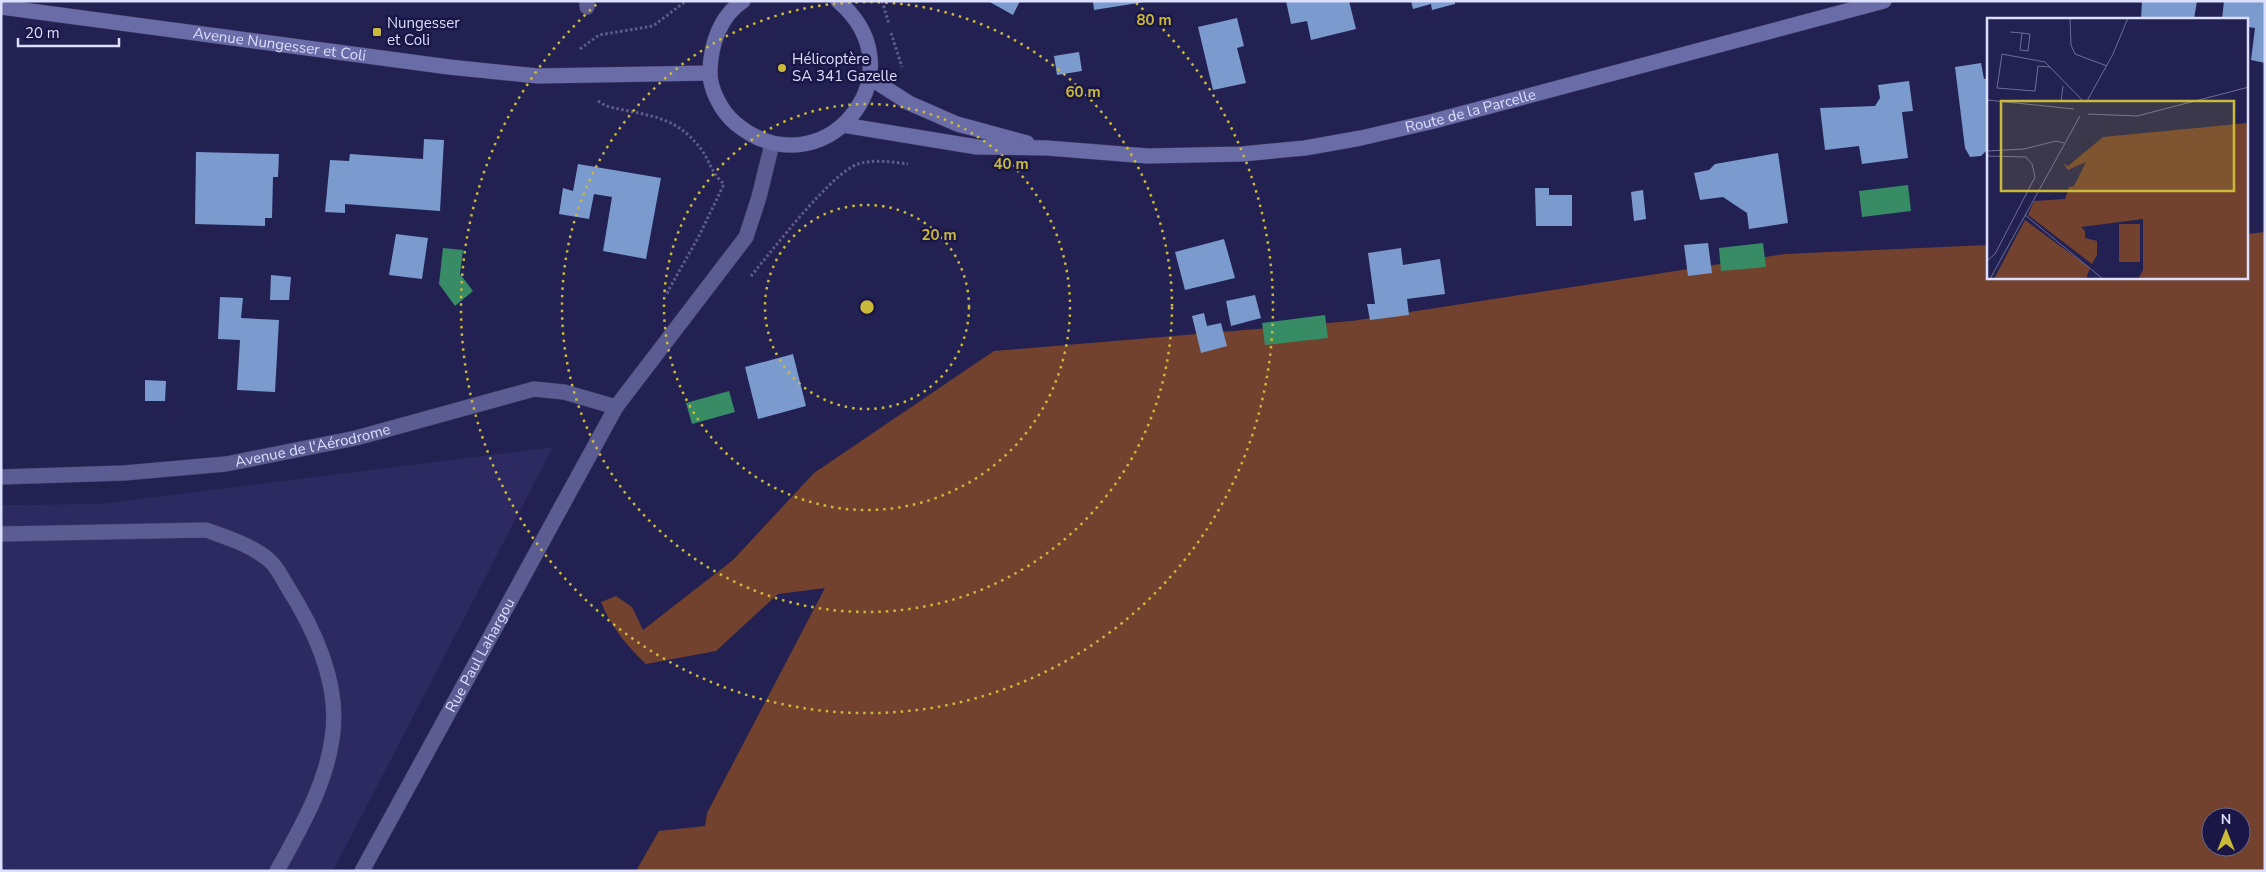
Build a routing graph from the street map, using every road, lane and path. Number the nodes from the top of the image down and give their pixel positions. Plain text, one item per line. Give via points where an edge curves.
1 (686, 1) edge
2 (838, 1) edge
3 (882, 1) edge
4 (1884, 1) edge
5 (737, 3) edge
6 (1, 7) edge
7 (578, 51) dead end
8 (710, 73) junction
9 (906, 74) dead end
10 (564, 76) junction
11 (870, 78) junction
12 (843, 125) junction
13 (772, 144) junction
14 (1047, 148) junction
15 (915, 164) dead end
16 (748, 279) dead end
17 (667, 300) dead end
18 (616, 407) junction
19 (1, 477) edge
20 (1, 534) edge
21 (277, 871) edge
22 (362, 871) edge

1 - 7 path via 653,26 599,35
2 - 11 main road via 852,13 864,33 870,55
3 - 9 path
4 - 14 main road, Route de la Parcelle via 1443,119 1335,143 1223,154 1148,156
5 - 8 main road via 720,26 711,50
6 - 10 main road, Avenue Nungesser et Coli via 449,67
8 - 10 main road, Avenue Nungesser et Coli
8 - 13 main road via 717,99 730,119 749,135
10 - 17 path via 606,106 669,120 685,130 702,151 713,174 724,184 668,291
11 - 12 main road via 863,100
11 - 14 main road, Route de la Parcelle via 909,103 957,124
12 - 13 main road via 825,138 799,146
12 - 14 main road, Route de la Parcelle via 976,147
13 - 18 street, Rue Paul Lahargou via 746,237
15 - 16 path via 887,161 859,164 839,175
18 - 19 street, Avenue de l'Aérodrome via 564,392 534,389 356,438 226,464 124,473
18 - 22 street, Rue Paul Lahargou
20 - 21 street via 206,530 238,541 271,562 303,611 324,661 332,688 333,738 324,775 307,817

